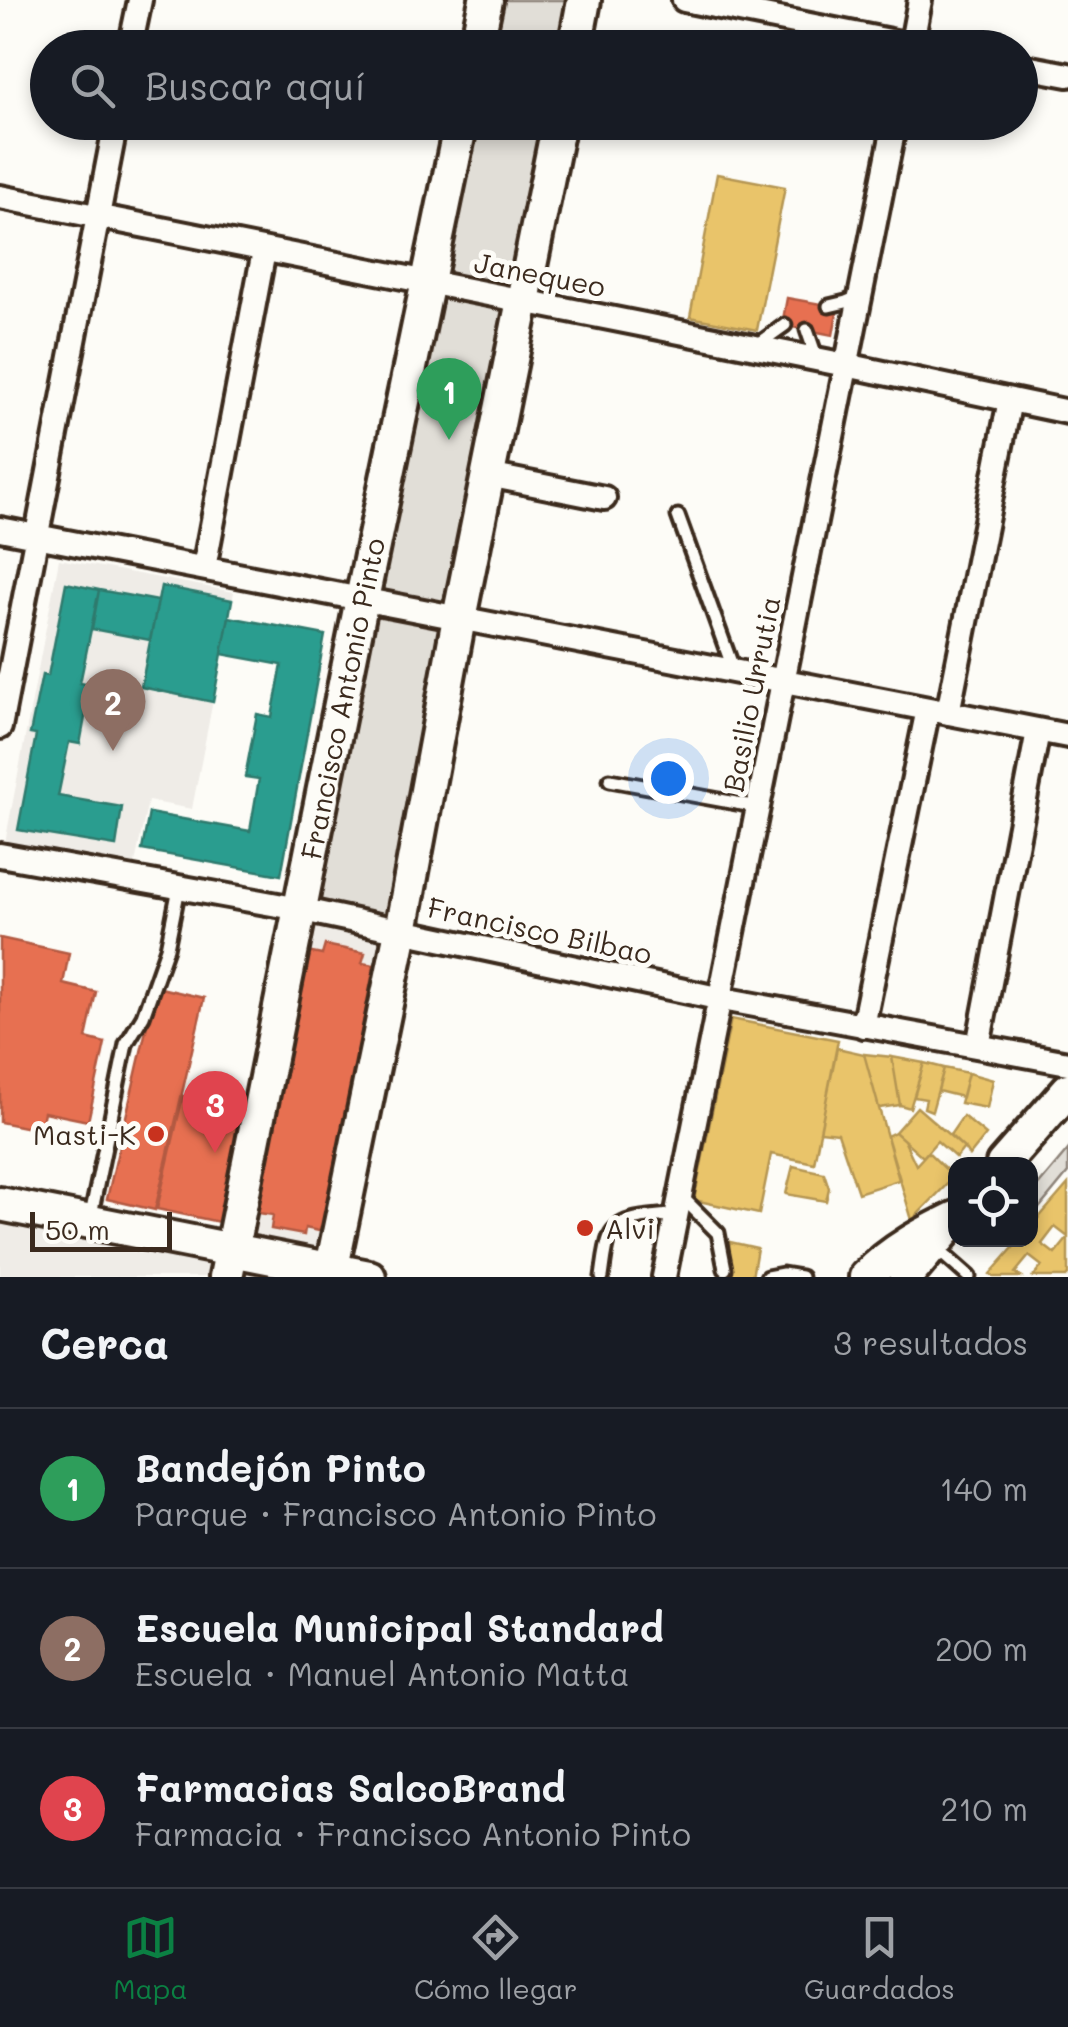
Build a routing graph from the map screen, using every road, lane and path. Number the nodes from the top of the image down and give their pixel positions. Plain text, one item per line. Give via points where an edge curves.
1 (140, 0) edge
2 (486, 0) edge
3 (584, 0) edge
4 (684, 0) edge
5 (920, 0) edge
6 (134, 30) edge
7 (480, 30) edge
8 (578, 30) edge
9 (832, 30) edge
10 (917, 30) edge
11 (1038, 69) edge
12 (1068, 75) edge
13 (113, 140) edge
14 (457, 140) edge
15 (555, 140) edge
16 (891, 140) edge
17 (0, 197) edge
18 (98, 217) junction
19 (264, 250) junction
20 (429, 283) junction
21 (860, 296) junction
22 (522, 302) junction
23 (829, 306) dead end
24 (784, 326) dead end
25 (808, 330) dead end
26 (754, 347) junction
27 (818, 360) junction
28 (846, 365) junction
29 (1010, 400) junction
30 (1068, 412) edge
31 (488, 475) junction
32 (604, 498) dead end
33 (678, 516) dead end
34 (0, 529) edge
35 (36, 536) junction
36 (204, 568) junction
37 (362, 599) junction
38 (459, 618) junction
39 (734, 672) junction
40 (784, 681) junction
41 (938, 711) junction
42 (0, 727) edge
43 (1038, 730) junction
44 (1068, 736) edge
45 (610, 780) dead end
46 (759, 808) junction
47 (0, 855) edge
48 (179, 888) junction
49 (300, 910) junction
50 (401, 931) junction
51 (722, 999) junction
52 (863, 1026) junction
53 (978, 1046) junction
54 (1068, 1062) edge
55 (1068, 1090) edge
56 (1009, 1157) edge
57 (0, 1204) edge
58 (679, 1205) junction
59 (90, 1222) junction
60 (948, 1223) edge
61 (948, 1228) edge
62 (933, 1245) junction
63 (229, 1263) edge
64 (725, 1269) dead end
65 (330, 1273) edge
66 (369, 1277) edge
67 (602, 1277) edge
68 (664, 1277) edge
69 (767, 1277) edge
70 (801, 1277) edge
71 (866, 1277) edge
72 (906, 1277) edge
73 (969, 1277) edge

1 - 6 street
2 - 7 main road
3 - 8 main road
4 - 9 street
5 - 10 street
11 - 12 street
13 - 18 street
14 - 20 main road, Francisco Antonio Pinto
15 - 22 main road
16 - 21 street, Basilio Urrutia
17 - 18 street, Janequeo
18 - 19 street, Janequeo
18 - 35 street
19 - 20 street, Janequeo
19 - 36 street
20 - 22 street, Janequeo
20 - 37 main road, Francisco Antonio Pinto
21 - 23 lane
21 - 28 street, Basilio Urrutia
22 - 26 street, Janequeo
22 - 31 main road
24 - 26 lane
25 - 27 lane
26 - 27 street, Janequeo
27 - 28 street, Janequeo
28 - 29 street, Janequeo
28 - 40 street, Basilio Urrutia
29 - 30 street, Janequeo
29 - 41 street
31 - 32 street
31 - 38 main road
33 - 39 lane
34 - 35 street
35 - 36 street
35 - 42 street
36 - 37 street
37 - 38 street
37 - 49 main road, Francisco Antonio Pinto
38 - 39 street
38 - 50 main road
39 - 40 street
40 - 41 street
40 - 46 street, Basilio Urrutia
41 - 43 street
41 - 52 street
43 - 44 street
43 - 53 street
45 - 46 lane
46 - 51 street, Basilio Urrutia
47 - 48 street, Francisco Bilbao
48 - 49 street, Francisco Bilbao
48 - 59 lane via 167,948 126,1044
49 - 50 street, Francisco Bilbao
49 - 63 main road, Francisco Antonio Pinto
50 - 51 street, Francisco Bilbao
50 - 65 main road
51 - 52 street, Francisco Bilbao
51 - 58 street, Basilio Urrutia
52 - 53 street, Francisco Bilbao
53 - 54 street, Francisco Bilbao
55 - 56 main road
57 - 59 main road
58 - 64 lane via 718,1234
58 - 67 lane via 617,1226
58 - 68 street, Basilio Urrutia
59 - 63 main road
60 - 71 main road via 911,1240
61 - 62 main road
62 - 72 main road
62 - 73 lane
63 - 65 main road
65 - 66 main road
69 - 70 lane

